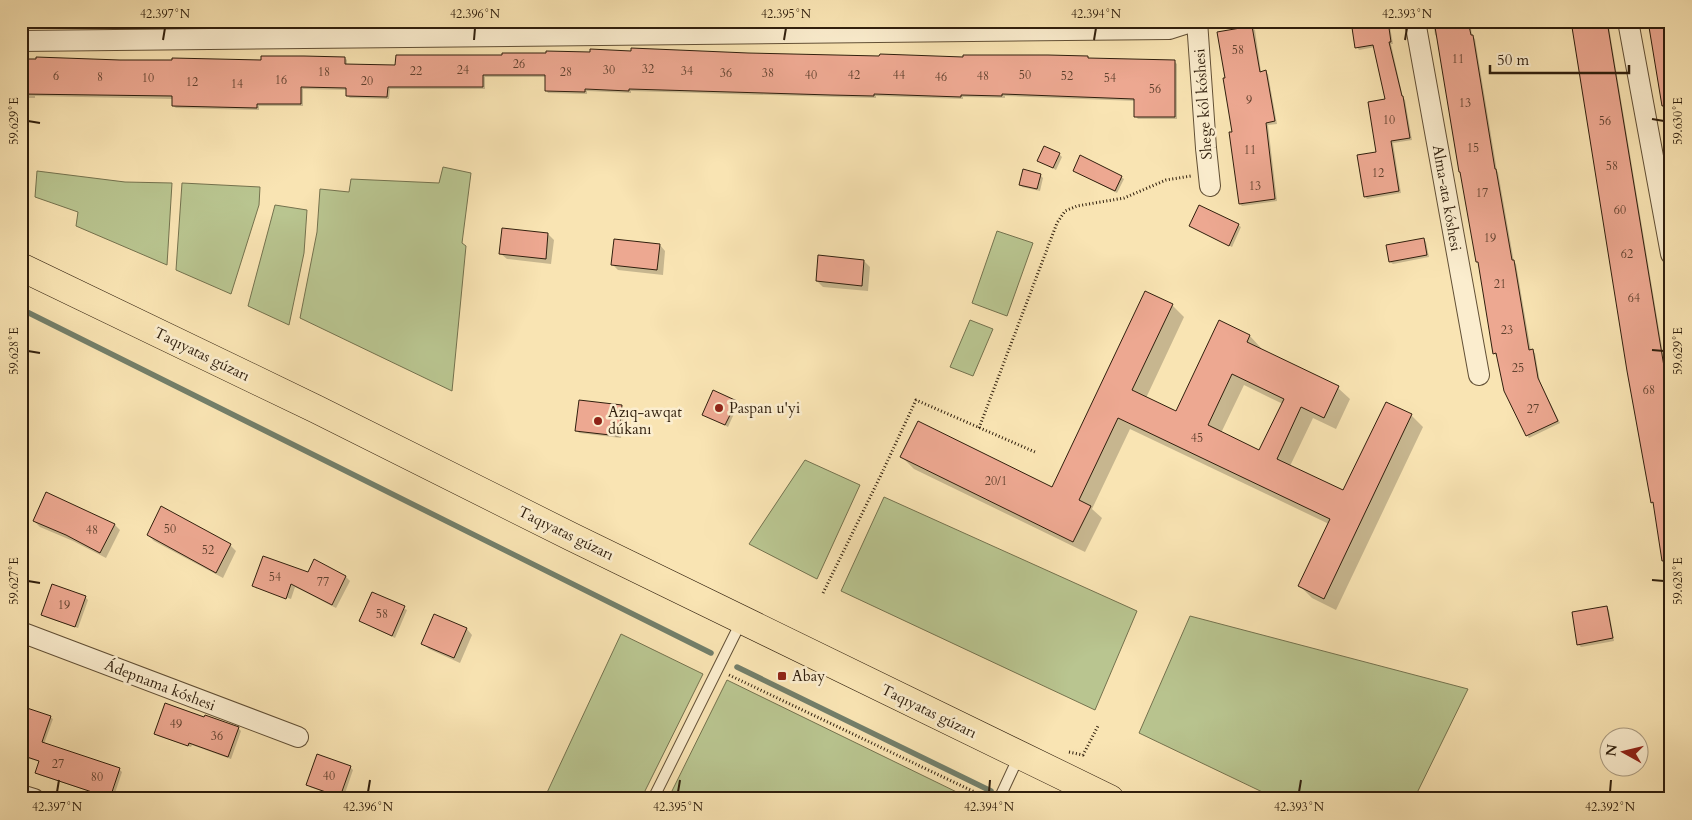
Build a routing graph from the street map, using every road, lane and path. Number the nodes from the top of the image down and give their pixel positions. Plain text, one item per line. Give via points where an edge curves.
1 (1195, 21) edge
2 (1415, 21) edge
3 (1628, 21) edge
4 (21, 41) edge
5 (1209, 178) joint
6 (1671, 254) edge
7 (21, 267) edge
8 (1480, 375) dead end
9 (979, 428) junction
10 (1035, 452) dead end
11 (823, 593) dead end
12 (742, 619) junction
13 (21, 632) edge
14 (716, 670) junction
15 (1098, 726) dead end
16 (298, 737) dead end
17 (1066, 750) dead end
18 (1020, 755) junction
19 (21, 795) edge
20 (34, 799) edge
21 (653, 799) edge
22 (990, 799) edge
23 (999, 799) edge
24 (1110, 799) edge

1 - 4 street via 1169,29
1 - 5 street, Shege kól kóshesi
2 - 8 street, Alma-ata kóshesi
3 - 6 street
5 - 9 path via 1166,180 1124,198 1066,211 1057,223
7 - 12 highway, Taqıyatas gúzarı
9 - 10 path
9 - 11 path via 916,400
12 - 14 lane
12 - 18 highway, Taqıyatas gúzarı
13 - 16 street, Ádepnama kóshesi
14 - 21 lane
14 - 22 path
15 - 17 path via 1083,755
18 - 23 lane
18 - 24 highway, Taqıyatas gúzarı
19 - 20 street

